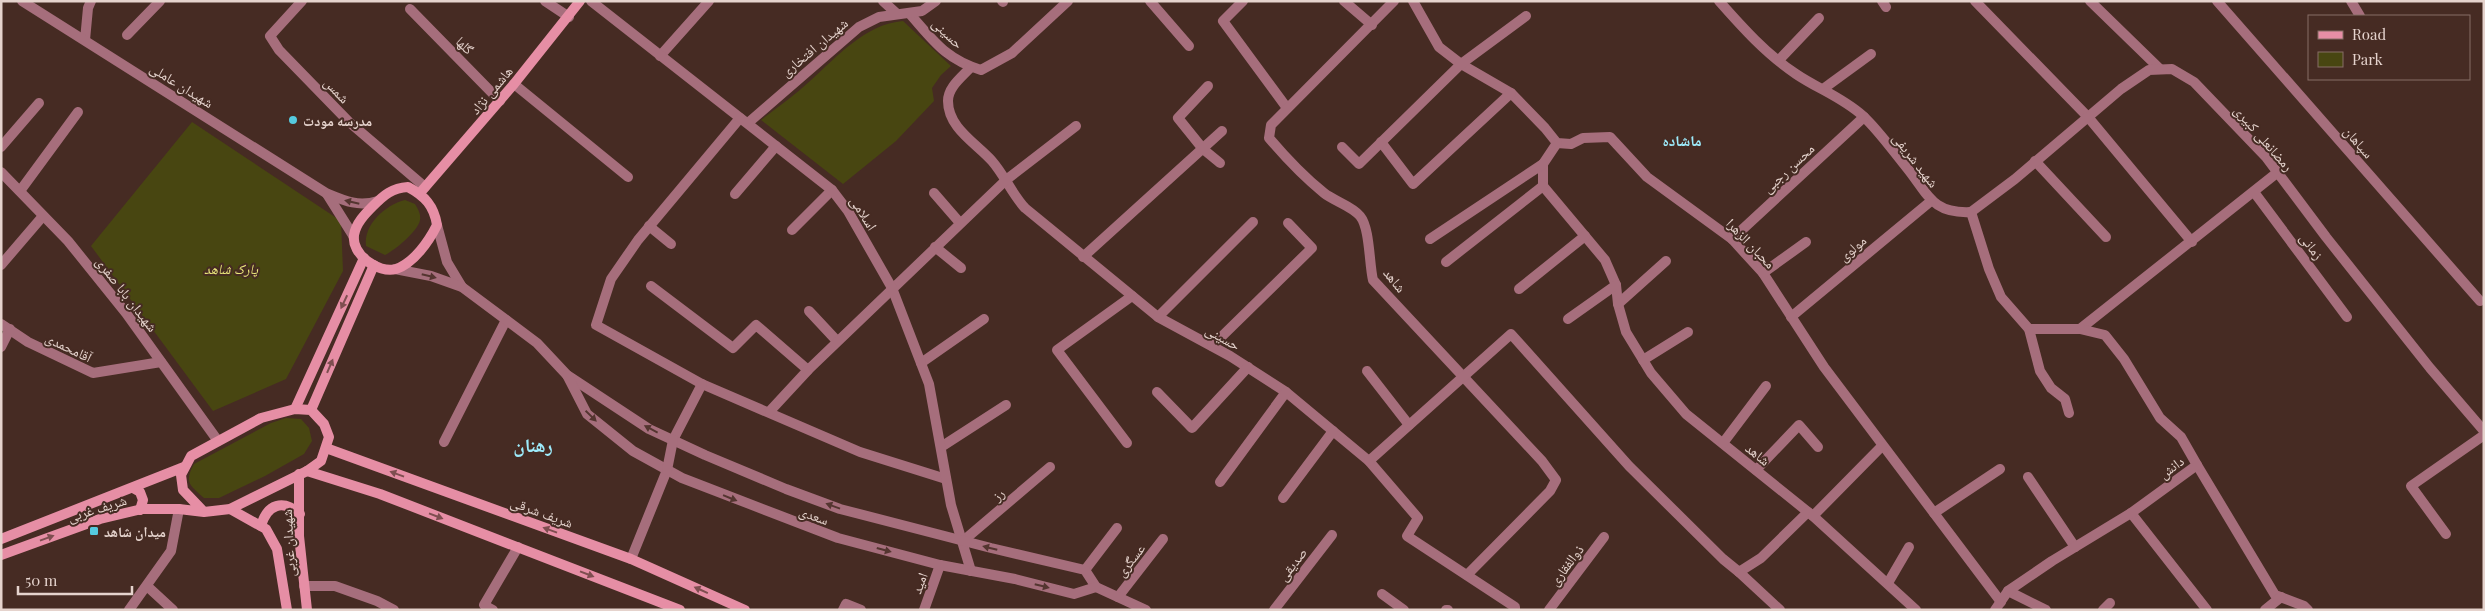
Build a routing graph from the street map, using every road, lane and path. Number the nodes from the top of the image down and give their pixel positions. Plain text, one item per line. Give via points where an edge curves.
1 (22, 1) edge
2 (92, 1) edge
3 (160, 1) edge
4 (302, 1) edge
5 (546, 1) edge
6 (580, 1) edge
7 (591, 1) edge
8 (709, 1) edge
9 (883, 1) edge
10 (936, 1) edge
11 (1068, 1) edge
12 (1150, 1) edge
13 (1243, 1) edge
14 (1344, 1) edge
15 (1394, 1) edge
16 (1413, 1) edge
17 (1718, 1) edge
18 (1975, 1) edge
19 (2090, 1) edge
20 (2218, 1) edge
21 (2351, 1) edge
22 (410, 9) dead end
23 (896, 13) junction
24 (909, 13) junction
25 (2359, 15) edge
26 (1526, 16) dead end
27 (569, 17) junction
28 (1819, 18) dead end
29 (1372, 25) junction
30 (127, 35) dead end
31 (84, 40) junction
32 (1189, 46) dead end
33 (1871, 54) dead end
34 (660, 56) junction
35 (1779, 60) junction
36 (1460, 64) junction
37 (971, 67) junction
38 (2160, 69) junction
39 (514, 84) junction
40 (1208, 86) dead end
41 (1823, 89) junction
42 (1511, 93) junction
43 (500, 101) junction
44 (39, 103) dead end
45 (1287, 108) junction
46 (78, 112) dead end
47 (1864, 117) junction
48 (2088, 117) junction
49 (744, 120) junction
50 (1076, 126) dead end
51 (1222, 131) dead end
52 (1381, 142) junction
53 (1557, 143) junction
54 (776, 146) junction
55 (1, 147) edge
56 (1342, 147) dead end
57 (1202, 149) junction
58 (2035, 161) junction
59 (1220, 162) dead end
60 (1543, 164) junction
61 (1, 172) edge
62 (2278, 172) junction
63 (628, 177) dead end
64 (1006, 180) junction
65 (1543, 186) junction
66 (422, 190) junction
67 (832, 190) junction
68 (20, 191) junction
69 (2254, 192) junction
70 (326, 193) junction
71 (934, 193) dead end
72 (734, 194) dead end
73 (378, 201) junction
74 (1931, 201) junction
75 (1970, 212) junction
76 (43, 216) junction
77 (1253, 222) dead end
78 (960, 223) junction
79 (1288, 223) dead end
80 (437, 225) junction
81 (649, 226) junction
82 (792, 230) dead end
83 (1585, 236) junction
84 (354, 237) junction
85 (2106, 237) dead end
86 (1430, 239) dead end
87 (1732, 239) junction
88 (1806, 242) dead end
89 (2192, 242) junction
90 (671, 244) dead end
91 (935, 247) junction
92 (1083, 257) junction
93 (364, 258) junction
94 (1666, 261) dead end
95 (1446, 262) dead end
96 (1, 265) edge
97 (374, 265) junction
98 (961, 268) dead end
99 (395, 269) junction
100 (1763, 273) junction
101 (1616, 285) junction
102 (651, 286) dead end
103 (462, 287) junction
104 (892, 288) junction
105 (1519, 289) dead end
106 (1132, 296) junction
107 (2480, 301) dead end
108 (1618, 304) junction
109 (809, 311) dead end
110 (1158, 317) junction
111 (1791, 317) junction
112 (2348, 317) dead end
113 (984, 319) dead end
114 (1568, 319) dead end
115 (506, 320) junction
116 (6, 326) edge
117 (2080, 328) junction
118 (2029, 329) junction
119 (1688, 332) dead end
120 (837, 341) junction
121 (1212, 346) junction
122 (1, 347) edge
123 (1643, 360) junction
124 (161, 362) junction
125 (921, 363) junction
126 (1248, 367) junction
127 (808, 370) junction
128 (1367, 371) dead end
129 (567, 375) junction
130 (1464, 376) junction
131 (702, 384) junction
132 (1766, 386) dead end
133 (1156, 392) dead end
134 (1286, 392) junction
135 (1006, 405) dead end
136 (295, 409) junction
137 (311, 410) junction
138 (770, 412) junction
139 (2069, 413) dead end
140 (1409, 425) junction
141 (2484, 430) edge
142 (1333, 431) junction
143 (2484, 435) edge
144 (673, 440) junction
145 (218, 441) junction
146 (444, 442) dead end
147 (1127, 443) dead end
148 (1723, 443) junction
149 (1882, 446) junction
150 (941, 447) junction
151 (1818, 447) dead end
152 (326, 448) junction
153 (1369, 461) junction
154 (2197, 464) junction
155 (184, 467) junction
156 (1050, 467) dead end
157 (2000, 469) dead end
158 (667, 470) junction
159 (1756, 470) junction
160 (303, 472) junction
161 (2028, 477) dead end
162 (946, 479) junction
163 (1220, 482) dead end
164 (132, 488) junction
165 (1283, 498) dead end
166 (179, 509) junction
167 (230, 509) junction
168 (140, 510) junction
169 (204, 512) junction
170 (1934, 513) junction
171 (2131, 513) junction
172 (300, 514) junction
173 (1810, 514) junction
174 (261, 526) junction
175 (1117, 528) dead end
176 (2446, 534) dead end
177 (1332, 535) dead end
178 (1604, 537) dead end
179 (1, 539) edge
180 (1163, 539) dead end
181 (963, 541) junction
182 (518, 547) junction
183 (1909, 547) dead end
184 (2075, 547) junction
185 (1, 555) edge
186 (630, 559) junction
187 (940, 565) junction
188 (1086, 570) junction
189 (971, 571) junction
190 (1739, 572) junction
191 (1467, 575) junction
192 (1888, 583) junction
193 (147, 586) junction
194 (304, 586) junction
195 (1096, 587) junction
196 (2008, 591) junction
197 (1382, 594) dead end
198 (1118, 597) junction
199 (2281, 597) junction
200 (1998, 606) edge
201 (1515, 608) edge
202 (129, 610) edge
203 (174, 610) edge
204 (287, 610) edge
205 (306, 610) edge
206 (394, 610) edge
207 (493, 610) edge
208 (680, 610) edge
209 (746, 610) edge
210 (843, 610) edge
211 (861, 610) edge
212 (924, 610) edge
213 (1146, 610) edge
214 (1274, 610) edge
215 (1404, 610) edge
216 (1549, 610) edge
217 (1780, 610) edge
218 (1916, 610) edge
219 (2046, 610) edge
220 (2207, 610) edge
221 (2265, 610) edge
222 (2308, 610) edge

1 - 31 street, شهیدان عاملی
2 - 31 street via 88,8
3 - 30 street
4 - 66 street, شمس via 270,36 279,50 349,122
5 - 27 street
6 - 27 main road, هاشمی نژاد
7 - 34 street, اسلامی
8 - 34 street
9 - 23 street
10 - 24 street, شهیدان افتخاری via 922,11
11 - 37 street via 1012,53 981,70
12 - 32 street
13 - 45 street via 1223,21
14 - 29 street
15 - 29 street, شاهد
16 - 36 street via 1439,47
17 - 35 street, شهید شریفی via 1746,32
18 - 48 street
19 - 38 street
20 - 107 street, سپاهان
21 - 25 street
22 - 43 street, گلها
23 - 24 street, شهیدان افتخاری
23 - 49 street, شهیدان افتخاری via 859,27
24 - 37 street, حسینی via 934,42 959,63
26 - 36 street
27 - 39 main road, هاشمی نژاد
28 - 35 street
29 - 45 street, شاهد
31 - 70 street, شهیدان عاملی
33 - 41 street
34 - 49 street, اسلامی
35 - 41 street, شهید شریفی
36 - 42 street
36 - 52 street
37 - 64 street, حسینی via 950,89 950,114 961,132
38 - 48 street via 2149,70 2120,89
38 - 62 street, رمضانعلی کبیری via 2172,69 2194,82
39 - 43 main road, هاشمی نژاد
39 - 63 street
40 - 57 street via 1178,118
41 - 47 street, شهید شریفی via 1840,97
42 - 52 street via 1413,184
42 - 53 street
43 - 66 main road, هاشمی نژاد
44 - 55 street
45 - 130 street, شاهد via 1271,124 1269,138 1287,160 1325,194 1360,215 1367,232 1373,280
46 - 68 street
47 - 74 street, شهید شریفی via 1908,168
47 - 87 street, محسن رجبی
48 - 58 street
48 - 89 street
49 - 54 street, اسلامی
49 - 81 street, شهیدان افتخاری
50 - 64 street
51 - 57 street
52 - 56 street via 1358,164
53 - 60 street
53 - 87 street, محبان الزهرا via 1571,144 1583,138 1610,137 1648,177
54 - 67 street, اسلامی
54 - 72 street
57 - 59 street
57 - 92 street
58 - 75 street
58 - 85 street
60 - 65 street
60 - 86 street
61 - 68 street, شهیدان بابا صفری
62 - 69 street
62 - 141 street, رمضانعلی کبیری via 2430,368
64 - 78 street
64 - 92 street, حسینی via 1025,208
65 - 83 street, شاهد
65 - 95 street
66 - 73 main road via 398,188
66 - 80 main road via 435,213
67 - 82 street
67 - 104 street, اسلامی via 848,211
68 - 76 street, شهیدان بابا صفری
69 - 89 street
69 - 112 street, زمانی
73 -> 70 street, شهیدان عاملی via 353,204
70 - 84 street, شهیدان عاملی
71 - 78 street
73 - 84 main road via 365,214
74 - 75 street, شهید شریفی via 1953,213
74 - 111 street, مولوی
75 - 118 street via 2001,297
76 - 96 street
76 - 124 street, شهیدان بابا صفری via 91,270
77 - 110 street
78 - 91 street
79 - 121 street via 1312,248
80 - 99 main road via 420,250 406,264
80 - 103 street via 447,262
81 - 90 street
81 - 131 street, شهیدان افتخاری via 610,279 596,325
83 - 101 street, شاهد via 1605,260
83 - 105 street
84 - 93 main road
87 - 100 street, محبان الزهرا
88 - 100 street
89 - 117 street
91 - 98 street
91 - 104 street
92 - 106 street, حسینی
93 - 97 main road
93 -> 136 main road
94 - 108 street
97 - 99 main road via 384,270
137 -> 97 main road
99 -> 103 street via 431,276
100 - 111 street, محبان الزهرا
101 - 108 street, شاهد
101 - 114 street
102 - 127 street via 732,348 756,325
103 - 115 street, سعدی
104 - 120 street
104 - 125 street, اسلامی
106 - 110 street, حسینی
106 - 147 street via 1057,350
108 - 123 street, شاهد via 1626,332
109 - 120 street
110 - 121 street, حسینی
111 - 149 street, محبان الزهرا
113 - 125 street
115 - 129 street, سعدی via 537,343
115 - 146 street
116 - 122 street
116 - 124 street, آقامحمدی via 28,342 93,373
117 - 118 street, دانش
117 - 154 street, دانش via 2105,335 2124,359 2160,418 2181,437
118 - 139 street via 2040,371 2051,388 2065,399
119 - 123 street
120 - 127 street
121 - 126 street, حسینی
123 - 148 street, شاهد via 1686,414
124 - 145 street, شهیدان بابا صفری
125 - 150 street, اسلامی via 929,384
126 - 133 street via 1192,428
126 - 134 street, حسینی
127 - 138 street
128 - 140 street
144 -> 129 street, سعدی via 649,429
129 -> 158 street, سعدی via 587,414 633,451
130 - 140 street
130 - 190 street via 1510,334 1629,466
130 - 191 street, شاهد via 1556,480 1550,491
131 - 138 street
131 - 144 street
132 - 148 street
134 - 142 street, حسینی
134 - 163 street
135 - 150 street
136 - 137 main road
136 - 145 main road via 261,418
137 - 152 main road via 324,424 329,437
138 - 162 street via 860,452
140 - 153 street
142 - 153 street, حسینی
142 - 165 street
143 - 176 street via 2411,486
144 - 158 street
181 -> 144 street, سعدی via 832,506
145 - 155 main road via 191,456
148 - 159 street, شاهد
149 - 170 street, محبان الزهرا
149 - 173 street
150 - 162 street, اسلامی
151 - 159 street via 1799,425
152 - 160 main road via 321,461
186 -> 152 main road, شریف شرقی
153 - 191 street, حسینی via 1418,518 1407,536
154 - 171 street, دانش
154 - 199 street via 2275,595
155 - 164 main road, شریف غربی
155 - 169 main road via 181,475 183,490
156 - 181 street, رز
157 - 170 street
158 - 186 street
158 -> 187 street, سعدی via 753,507 838,538
159 - 173 street, شاهد
160 - 167 main road
160 - 172 main road, شهیدان غربی
160 -> 182 main road via 380,494
161 - 184 street
162 - 181 street, اسلامی
164 - 168 main road via 140,492 143,500
164 - 179 main road, شریف غربی
166 - 168 main road, شریف غربی
166 - 169 main road, شریف غربی
166 - 193 street via 171,551
167 - 169 main road
167 - 174 main road, شهیدان غربی
185 -> 168 main road, شریف غربی via 100,519
170 - 200 street, محبان الزهرا
171 - 184 street, دانش
171 - 220 street
172 - 174 main road via 292,507 281,505 267,512
172 - 194 main road, شهیدان غربی
173 - 190 street via 1761,558
173 - 192 street, شاهد
174 - 204 main road, شهیدان غربی via 278,549
175 - 188 street
177 - 214 street, صدیقی
178 - 216 street, ذوالفقاری
180 - 198 street, عسگری
188 -> 181 street, سعدی
181 - 189 street, اسلامی
182 - 207 street via 484,605
182 -> 208 main road
183 - 192 street
184 - 196 street, دانش
209 -> 186 main road, شریف شرقی
187 - 189 street, سعدی
187 - 212 street, امید
188 - 195 street
189 -> 195 street, سعدی via 1074,594
190 - 217 street
191 - 201 street, حسینی
192 - 218 street, شاهد
193 - 202 street
193 - 203 street
194 - 205 main road, شهیدان غربی
194 - 206 street via 336,586
195 - 198 street
196 - 200 street, دانش
196 - 219 street
197 - 215 street
198 - 213 street
199 - 221 street
199 - 222 street
210 - 211 street via 846,604

